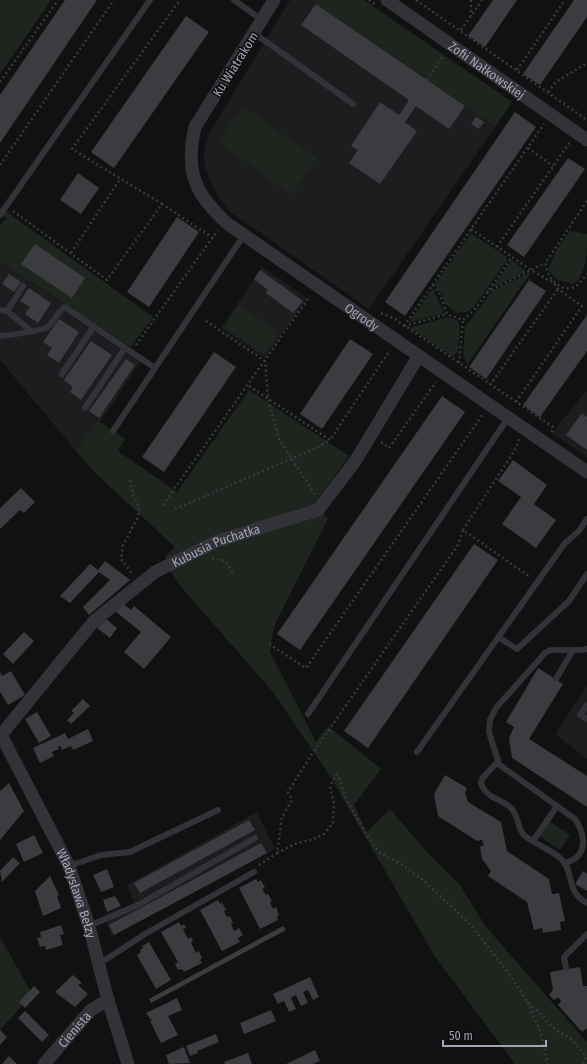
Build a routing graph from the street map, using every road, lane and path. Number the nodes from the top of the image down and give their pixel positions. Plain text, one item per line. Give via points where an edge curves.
1 (58, 0) edge
2 (114, 0) edge
3 (150, 0) edge
4 (180, 0) edge
5 (234, 0) edge
6 (274, 0) edge
7 (387, 0) edge
8 (416, 0) edge
9 (470, 0) edge
10 (482, 0) edge
11 (565, 0) edge
12 (471, 16) junction
13 (262, 20) junction
14 (461, 30) junction
15 (254, 33) junction
16 (444, 53) dead end
17 (587, 63) edge
18 (517, 70) junction
19 (427, 80) dead end
20 (0, 82) edge
21 (548, 92) junction
22 (353, 104) dead end
23 (587, 120) edge
24 (544, 123) dead end
25 (195, 127) joint
26 (587, 140) edge
27 (571, 142) dead end
28 (528, 148) junction
29 (0, 165) edge
30 (553, 166) junction
31 (120, 179) junction
32 (587, 201) edge
33 (162, 204) junction
34 (6, 206) junction
35 (0, 215) edge
36 (217, 225) dead end
37 (471, 229) junction
38 (244, 235) junction
39 (213, 238) junction
40 (497, 246) junction
41 (71, 253) junction
42 (512, 257) junction
43 (546, 262) junction
44 (531, 270) junction
45 (587, 274) edge
46 (554, 283) junction
47 (433, 285) junction
48 (23, 286) dead end
49 (558, 289) junction
50 (313, 292) dead end
51 (486, 292) junction
52 (0, 310) edge
53 (7, 311) junction
54 (377, 313) dead end
55 (447, 314) junction
56 (463, 320) junction
57 (206, 321) dead end
58 (94, 326) junction
59 (404, 326) junction
60 (30, 330) junction
61 (0, 336) edge
62 (392, 347) dead end
63 (128, 350) junction
64 (418, 357) junction
65 (265, 361) junction
66 (459, 363) junction
67 (155, 368) junction
68 (62, 374) dead end
69 (438, 379) dead end
70 (490, 385) junction
71 (249, 386) junction
72 (268, 398) junction
73 (516, 402) junction
74 (85, 408) dead end
75 (485, 411) dead end
76 (508, 418) junction
77 (113, 430) dead end
78 (550, 438) dead end
79 (330, 440) junction
80 (380, 441) dead end
81 (526, 441) dead end
82 (290, 458) junction
83 (587, 472) edge
84 (130, 480) dead end
85 (163, 505) dead end
86 (322, 506) junction
87 (174, 509) dead end
88 (587, 519) edge
89 (462, 530) junction
90 (587, 574) edge
91 (538, 582) junction
92 (140, 584) junction
93 (498, 637) junction
94 (269, 644) dead end
95 (587, 649) edge
96 (573, 650) junction
97 (556, 679) dead end
98 (587, 704) edge
99 (308, 714) dead end
100 (587, 719) edge
101 (1, 734) edge
102 (417, 752) dead end
103 (497, 763) junction
104 (557, 806) junction
105 (218, 810) dead end
106 (255, 838) dead end
107 (533, 841) junction
108 (277, 853) junction
109 (580, 856) junction
110 (587, 861) edge
111 (565, 863) junction
112 (69, 866) junction
113 (254, 872) joint
114 (587, 903) edge
115 (89, 926) junction
116 (587, 934) edge
117 (99, 964) junction
118 (566, 968) dead end
119 (108, 1000) junction
120 (526, 1000) junction
121 (587, 1056) edge
122 (44, 1064) edge
123 (128, 1064) edge
124 (548, 1064) edge
125 (583, 1064) edge

1 - 20 path
2 - 29 path
3 - 34 lane
4 - 31 path via 72,149
5 - 13 lane
6 - 13 street, Ku Wiatrakom
7 - 26 street, Zofii Nałkowskiej
8 - 14 path
9 - 12 path
10 - 12 path
11 - 18 path
12 - 14 path
13 - 15 street, Ku Wiatrakom
14 - 18 path
15 - 22 lane
15 - 25 street, Ku Wiatrakom
16 - 19 path
17 - 21 path via 556,82
18 - 21 path
21 - 23 path
24 - 28 path
25 - 38 street, Ogrody via 190,161 194,180 212,210
27 - 30 path
28 - 30 path
28 - 37 path
30 - 40 path
31 - 33 path
31 - 41 path
32 - 43 path
33 - 39 path
33 - 41 path via 107,280
34 - 35 lane
34 - 41 path
36 - 39 path via 221,227
37 - 40 path
37 - 47 path
38 - 64 street, Ogrody
38 - 67 lane
39 - 63 path
40 - 42 path
42 - 44 path
42 - 51 path
43 - 44 path
43 - 46 path via 547,273
44 - 46 path
44 - 51 path
45 - 46 path via 575,287 567,288
46 - 49 path
47 - 55 path via 440,294
47 - 59 path
48 - 53 lane
49 - 70 path
49 - 73 path via 582,306
50 - 65 path
51 - 56 path via 476,308
52 - 53 lane
53 - 60 lane
54 - 59 path via 383,313
55 - 56 path
55 - 59 path
56 - 66 path
57 - 65 path
58 - 60 lane via 65,308 60,310 41,331
58 - 63 lane
58 - 68 lane
59 - 66 path
60 - 61 lane
62 - 79 path
63 - 67 lane
63 - 74 lane
64 - 76 street, Ogrody
64 - 86 street, Kubusia Puchatka via 356,460
65 - 71 path
65 - 72 path
66 - 70 path
67 - 77 lane
69 - 80 path via 389,448
70 - 73 path
71 - 72 path
71 - 85 path
72 - 79 path
72 - 82 path via 279,439
73 - 78 path via 553,427
75 - 94 path via 306,668
76 - 83 street, Ogrody
76 - 99 lane
79 - 82 path
81 - 89 path via 520,436 516,448
82 - 86 path
82 - 87 path
84 - 92 path via 139,507 138,517 123,544 121,559
86 - 92 street, Kubusia Puchatka via 318,510 217,541 155,572
88 - 91 lane via 579,531 565,543
89 - 91 path
89 - 108 path via 458,544 288,792 292,800 282,817
90 - 93 lane via 569,601 517,649
91 - 93 lane
92 - 101 street, Kubusia Puchatka via 94,621
93 - 102 lane
95 - 96 lane
96 - 97 lane
96 - 103 lane via 551,650 545,653 496,708 489,726 498,757
98 - 100 lane via 580,715
101 - 112 street, Władysława Bełzy
103 - 104 lane
103 - 107 lane via 482,779 482,789 511,808 521,831
104 - 107 lane
104 - 109 lane via 584,829 587,840 585,850
105 - 112 lane via 130,852 101,855
106 - 115 lane via 138,905
107 - 111 lane
108 - 113 path via 258,865
108 - 120 path via 324,834 333,823 334,804 330,786 337,773 345,797 380,853 403,865 425,882 468,922 508,972
109 - 110 lane
109 - 111 lane
111 - 114 lane via 575,894
112 - 115 street, Władysława Bełzy
113 - 117 lane via 145,934
115 - 117 street, Władysława Bełzy
116 - 118 lane via 564,957
117 - 119 street, Władysława Bełzy
119 - 122 street, Cienista via 91,1010
119 - 123 street, Władysława Bełzy
120 - 121 path
120 - 124 path via 539,1028
121 - 125 path

